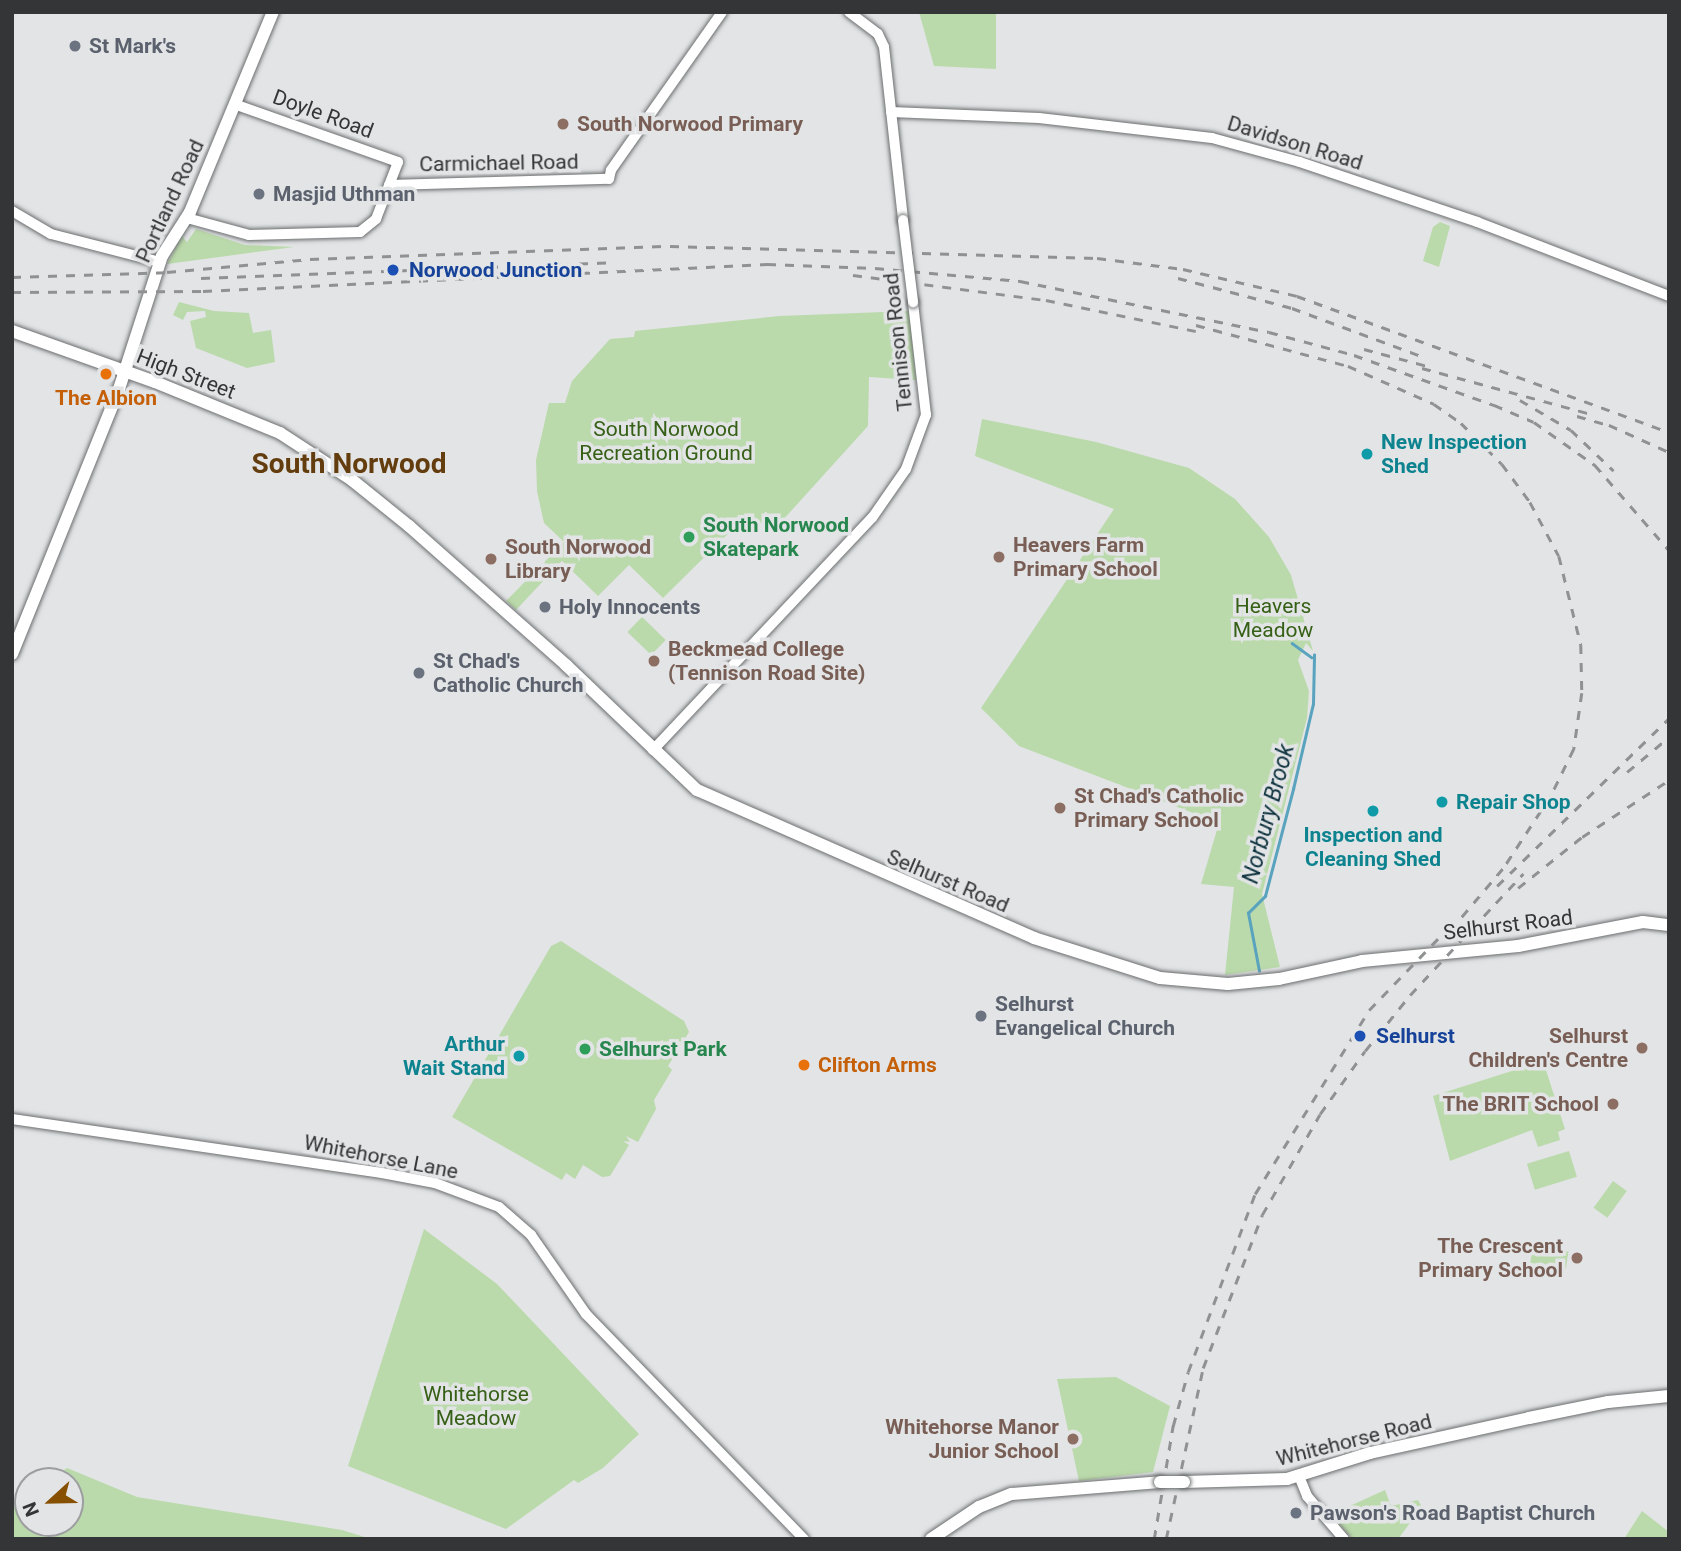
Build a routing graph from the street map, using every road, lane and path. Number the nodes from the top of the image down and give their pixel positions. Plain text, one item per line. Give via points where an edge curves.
1 (273, 12) edge
2 (722, 12) edge
3 (849, 12) edge
4 (234, 104) junction
5 (891, 112) junction
6 (389, 185) junction
7 (12, 211) edge
8 (187, 218) junction
9 (159, 262) junction
10 (1669, 296) edge
11 (12, 331) edge
12 (126, 371) junction
13 (337, 470) joint
14 (12, 654) edge
15 (653, 750) junction
16 (1669, 925) edge
17 (12, 1119) edge
18 (1669, 1396) edge
19 (1299, 1476) junction
20 (804, 1539) edge
21 (931, 1539) edge
22 (1343, 1539) edge

1 - 4 main road, Portland Road
2 - 6 street, Carmichael Road via 609,179
3 - 5 street, Tennison Road via 881,39
4 - 6 street, Doyle Road via 398,162
4 - 8 main road, Portland Road
5 - 10 street, Davidson Road via 1052,119 1212,138 1300,162 1477,222
5 - 15 street, Tennison Road, bridge via 926,415 906,469 872,519
6 - 8 street via 375,222 360,232 245,235
7 - 9 street via 51,234
8 - 9 main road, Portland Road
9 - 12 main road, Portland Road
11 - 12 main road, High Street
12 - 13 main road, High Street via 280,433
12 - 14 main road, Portland Road
13 - 15 main road, Selhurst Road via 461,571
15 - 16 main road, Selhurst Road via 710,799 811,844 985,920 1178,981 1263,981 1362,961 1497,949 1643,922
17 - 20 street, Whitehorse Lane via 382,1173 435,1183 499,1207 531,1235 596,1325
18 - 19 main road, Whitehorse Road via 1547,1414 1370,1453
19 - 21 main road, Whitehorse Road, bridge via 1012,1494 979,1507
19 - 22 street via 1312,1503

